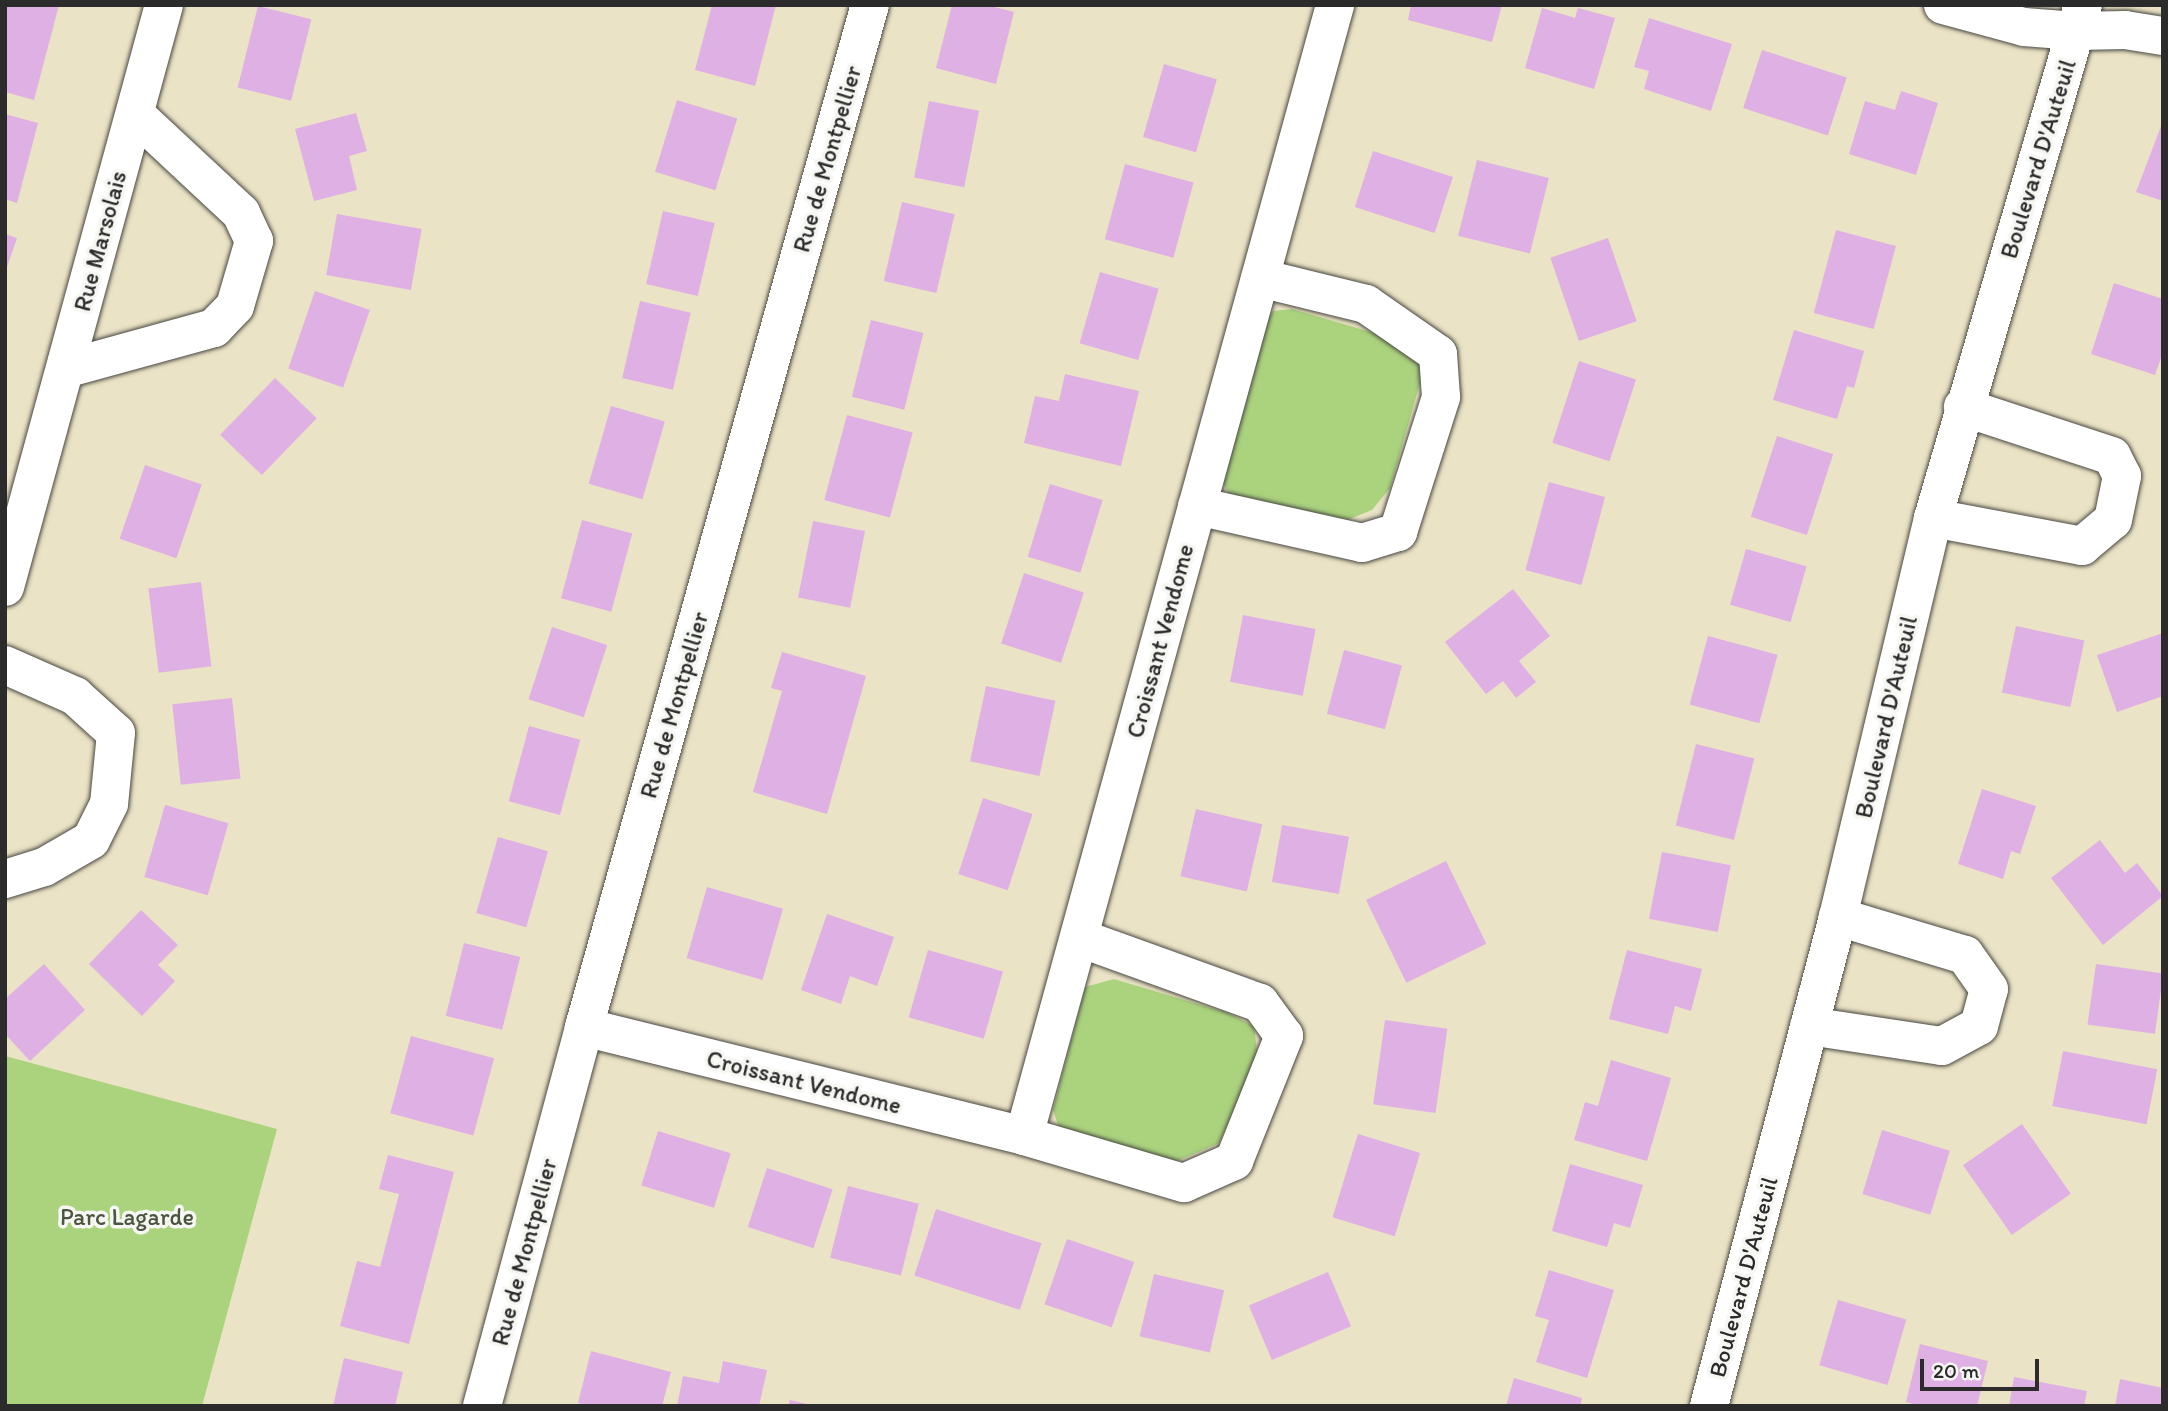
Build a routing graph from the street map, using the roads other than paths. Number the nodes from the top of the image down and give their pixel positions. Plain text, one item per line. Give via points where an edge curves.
1 (164, 5) edge
2 (870, 5) edge
3 (1335, 5) edge
4 (1942, 5) edge
5 (2079, 18) edge
6 (2163, 36) edge
7 (135, 114) junction
8 (1259, 278) junction
9 (65, 369) junction
10 (1963, 407) junction
11 (1197, 506) junction
12 (1933, 518) junction
13 (5, 587) edge
14 (5, 665) edge
15 (5, 879) edge
16 (1838, 916) junction
17 (1079, 938) junction
18 (1809, 1026) junction
19 (584, 1027) junction
20 (1024, 1136) junction
21 (482, 1406) edge
22 (1709, 1406) edge

1 - 7 street, Rue Marsolais
2 - 19 street, Rue de Montpellier
3 - 8 street, Croissant Vendome
4 - 5 street via 2024,27
5 - 6 street, Boulevard D'Auteuil
5 - 10 street, Boulevard D'Auteuil
7 - 9 street, Rue Marsolais
7 - 9 street via 241,213 254,241 235,306 214,328
8 - 11 street, Croissant Vendome
8 - 11 street via 1366,304 1438,354 1441,397 1398,532 1362,543
9 - 13 street, Rue Marsolais
10 - 12 street, Boulevard D'Auteuil
10 - 12 street via 2112,456 2122,476 2113,520 2082,546
11 - 17 street, Croissant Vendome
12 - 16 street, Boulevard D'Auteuil
14 - 15 street via 75,696 116,733 109,804 91,840 44,867
16 - 18 street, Boulevard D'Auteuil
16 - 18 street via 1965,956 1989,989 1979,1026 1942,1046
17 - 20 street, Croissant Vendome
17 - 20 street, Croissant Vendome via 1259,1003 1284,1037 1234,1161 1184,1183
18 - 22 street, Boulevard D'Auteuil
19 - 20 street, Croissant Vendome
19 - 21 street, Rue de Montpellier

